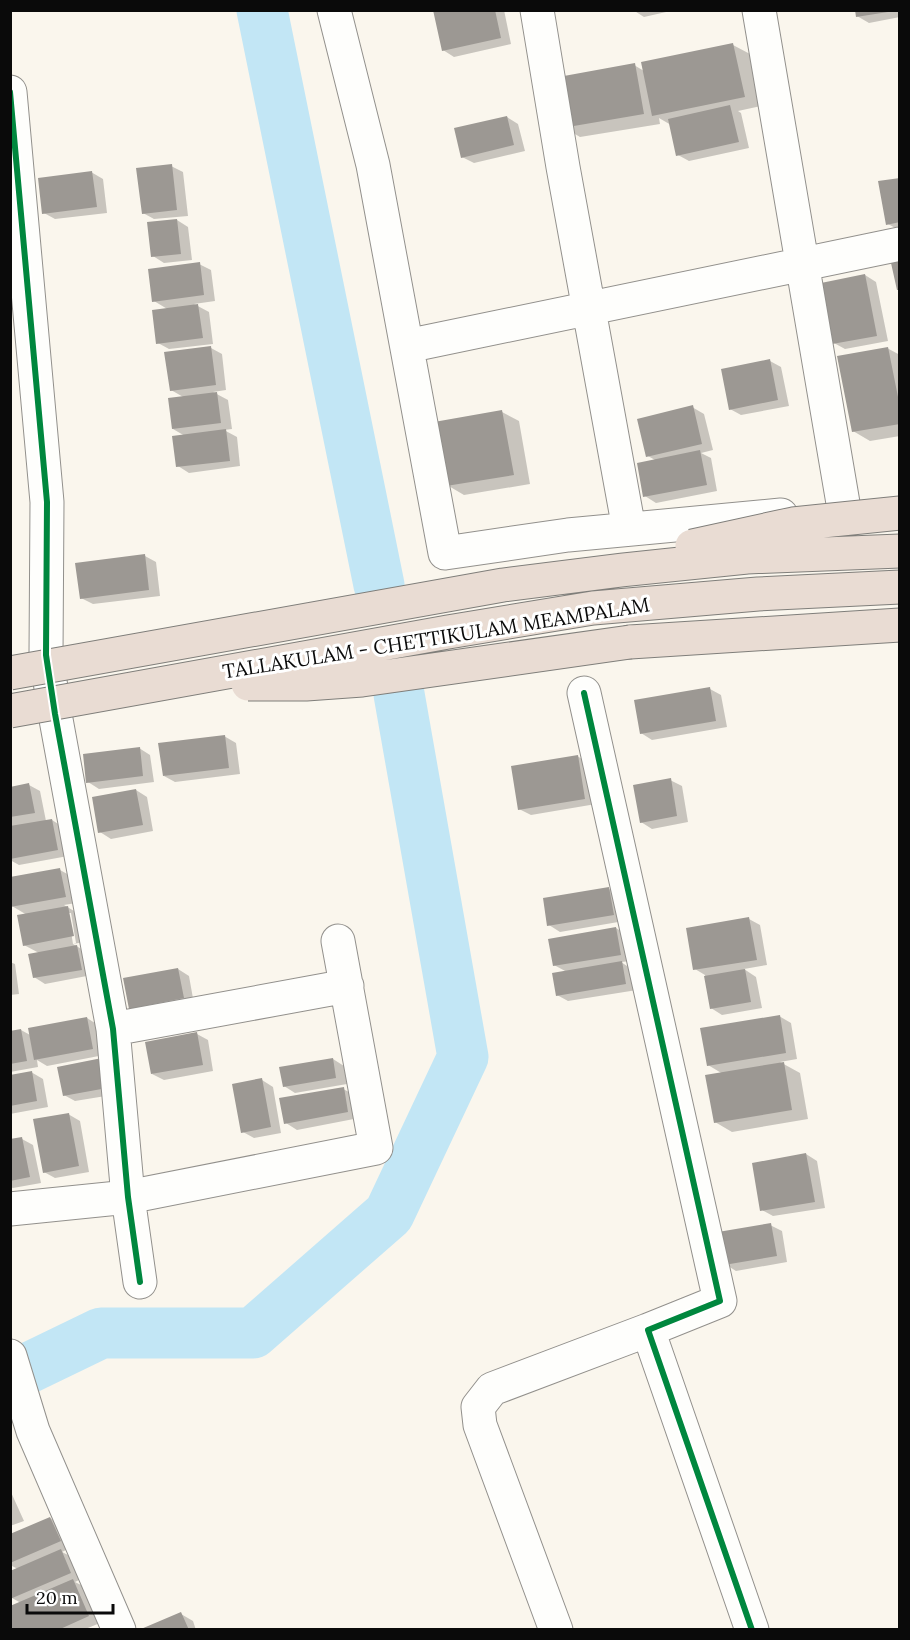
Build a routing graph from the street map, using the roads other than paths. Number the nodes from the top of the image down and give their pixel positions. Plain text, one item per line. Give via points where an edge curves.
1 (334, 10) edge
2 (537, 10) edge
3 (759, 10) edge
4 (10, 92) edge
5 (900, 244) edge
6 (802, 264) junction
7 (588, 308) junction
8 (407, 346) junction
9 (900, 506) edge
10 (844, 509) junction
11 (900, 513) edge
12 (629, 529) junction
13 (900, 550) edge
14 (622, 570) junction
15 (900, 587) edge
16 (900, 625) edge
17 (10, 673) edge
18 (183, 680) junction
19 (584, 693) dead end
20 (10, 711) edge
21 (338, 940) dead end
22 (347, 986) junction
23 (113, 1029) junction
24 (128, 1197) junction
25 (10, 1209) edge
26 (140, 1282) dead end
27 (648, 1330) junction
28 (10, 1356) edge
29 (23, 1427) edge
30 (119, 1629) edge
31 (556, 1629) edge
32 (752, 1629) edge

1 - 8 street via 373,165
2 - 7 street
3 - 6 street
4 - 23 street via 47,502 46,655
5 - 6 street
6 - 7 street
6 - 10 street
7 - 8 street
7 - 12 street
8 - 12 street via 445,553
9 - 10 street
10 - 12 street
11 - 14 highway, bridge via 759,530 708,541
13 - 14 highway, TALLAKULAM - CHETTIKULAM MEAMPALAM, bridge via 747,557
14 - 17 highway, TALLAKULAM - CHETTIKULAM MEAMPALAM, bridge via 479,589
15 - 18 highway, TALLAKULAM - CHETTIKULAM MEAMPALAM, bridge via 593,608
16 - 18 highway, bridge via 630,642 351,681 263,685
18 - 20 highway, TALLAKULAM - CHETTIKULAM MEAMPALAM, bridge
19 - 27 street via 720,1302
21 - 22 street
22 - 23 street
22 - 24 street via 376,1148
23 - 24 street
24 - 25 street
24 - 26 street
27 - 31 street via 492,1389 478,1407 480,1425
27 - 32 street
28 - 29 street
29 - 30 street

